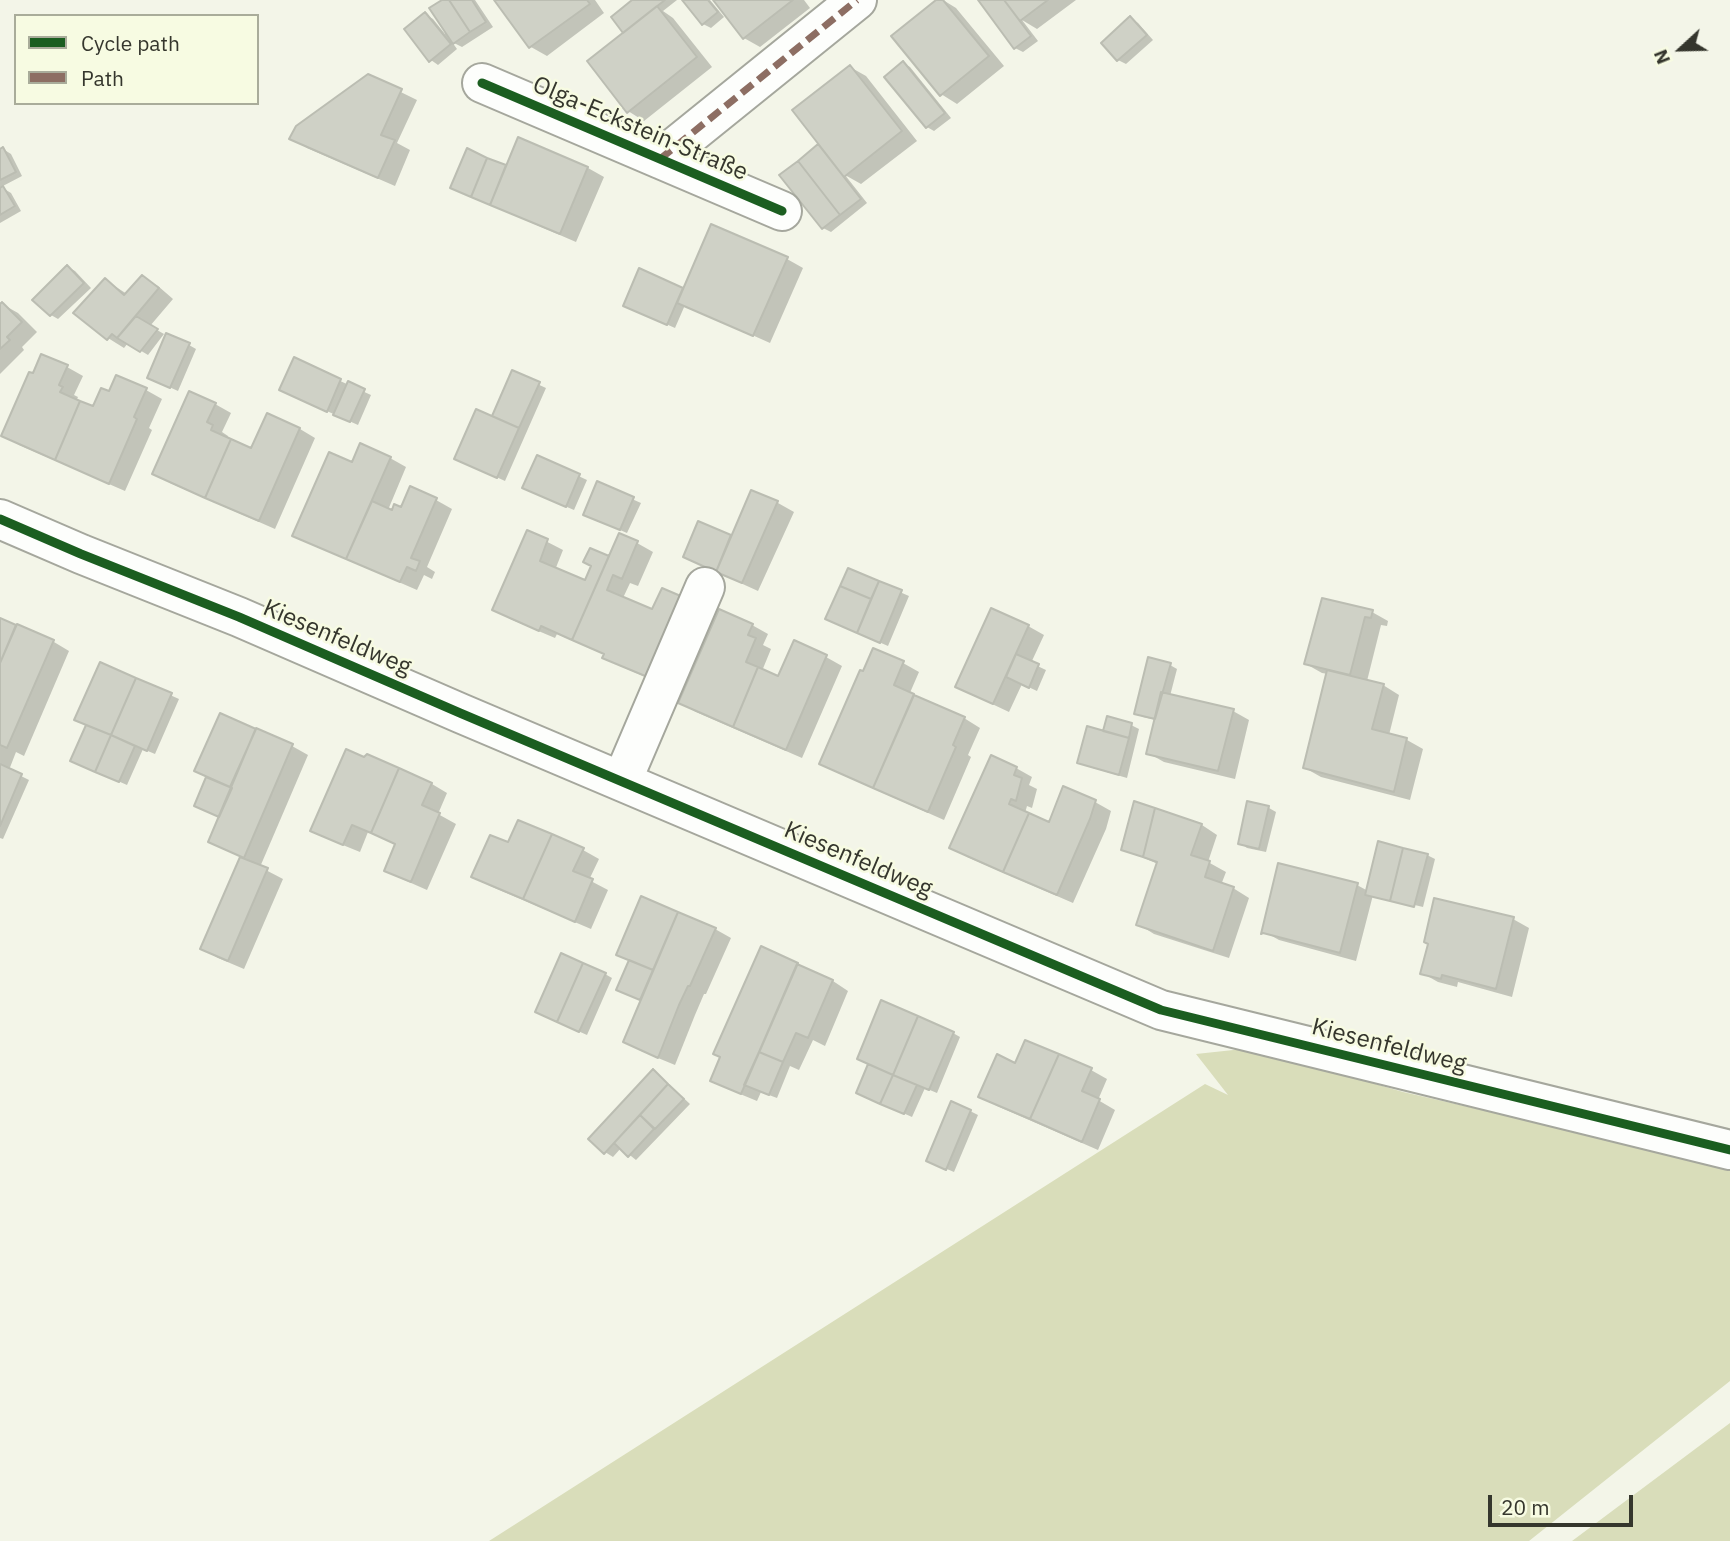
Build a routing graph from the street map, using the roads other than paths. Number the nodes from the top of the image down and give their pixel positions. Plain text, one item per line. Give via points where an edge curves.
1 (857, 0) edge
2 (481, 83) dead end
3 (660, 159) junction
4 (782, 211) dead end
5 (0, 519) edge
6 (705, 587) dead end
7 (621, 781) junction
8 (1730, 1150) edge

1 - 3 street, Olga-Eckstein-Straße
2 - 3 street, Olga-Eckstein-Straße
3 - 4 street, Olga-Eckstein-Straße
5 - 7 street, Kiesenfeldweg
6 - 7 street
7 - 8 street, Kiesenfeldweg via 1161,1010

